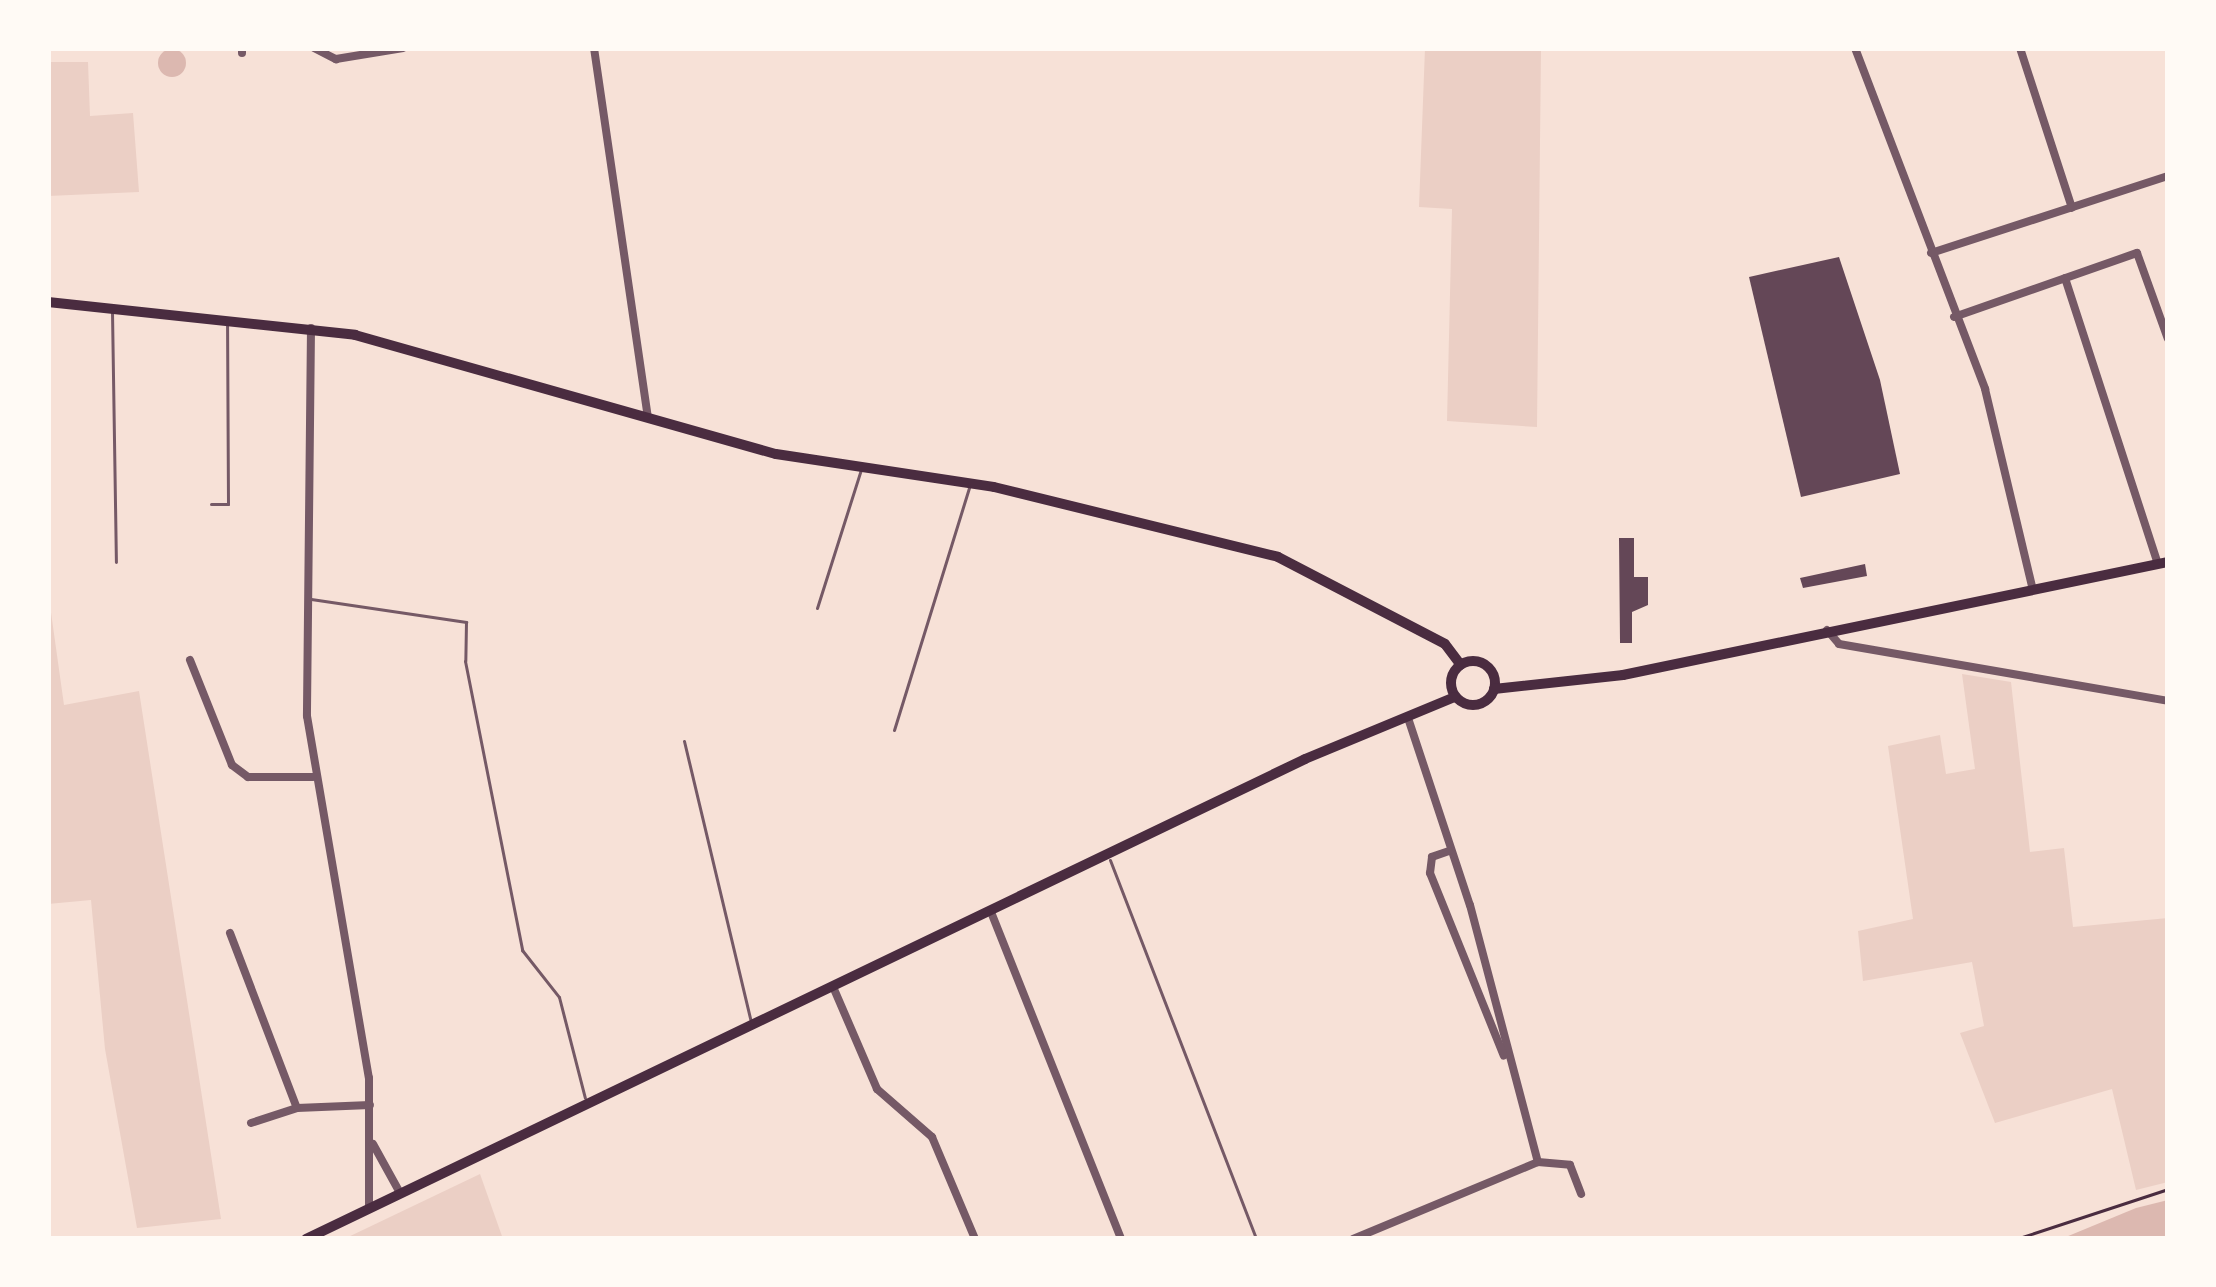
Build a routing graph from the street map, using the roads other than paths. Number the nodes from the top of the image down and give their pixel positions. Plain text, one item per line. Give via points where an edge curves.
1 (314, 48) edge
2 (403, 48) edge
3 (594, 48) edge
4 (1855, 48) edge
5 (2020, 48) edge
6 (369, 53) edge
7 (2168, 176) edge
8 (2072, 208) junction
9 (1931, 253) junction
10 (2065, 278) junction
11 (48, 302) edge
12 (112, 307) junction
13 (227, 317) junction
14 (1954, 317) junction
15 (311, 326) junction
16 (2168, 338) edge
17 (648, 418) junction
18 (861, 467) junction
19 (970, 483) junction
20 (211, 504) dead end
21 (116, 562) dead end
22 (2163, 563) edge
23 (2032, 587) junction
24 (309, 598) junction
25 (818, 608) dead end
26 (1826, 628) junction
27 (190, 660) dead end
28 (1461, 664) junction
29 (1494, 689) junction
30 (1455, 697) junction
31 (2168, 701) edge
32 (1408, 721) junction
33 (894, 730) dead end
34 (684, 741) dead end
35 (313, 777) junction
36 (1449, 850) junction
37 (1108, 856) junction
38 (991, 912) junction
39 (230, 933) dead end
40 (834, 989) junction
41 (752, 1028) junction
42 (1507, 1061) junction
43 (370, 1105) junction
44 (588, 1106) junction
45 (297, 1108) junction
46 (251, 1123) dead end
47 (372, 1142) junction
48 (1538, 1162) junction
49 (400, 1194) junction
50 (1581, 1194) dead end
51 (369, 1208) junction
52 (306, 1239) edge
53 (975, 1239) edge
54 (1121, 1239) edge
55 (1256, 1239) edge
56 (1353, 1239) edge

1 - 6 street via 336,59
2 - 6 street
3 - 17 street
4 - 9 street
5 - 8 street
7 - 8 street
8 - 9 street
9 - 14 street
10 - 14 street
10 - 16 street via 2137,253
10 - 22 street
11 - 12 main road
12 - 13 main road
12 - 21 lane
13 - 15 main road
13 - 20 lane via 229,504
14 - 23 street via 1985,389
15 - 17 main road
15 - 24 street
17 - 18 main road via 776,454
18 - 19 main road
18 - 25 lane
19 - 28 main road via 1278,557 1445,644
19 - 33 lane
22 - 23 main road
23 - 26 main road
24 - 35 street
24 - 44 lane via 466,622 466,661 522,950 559,997
26 - 29 main road via 1623,675
26 - 31 street via 1839,644
27 - 35 street via 232,765 248,777
28 - 29 main road via 1486,665
28 - 30 main road via 1450,683
29 - 30 main road via 1473,705
30 - 32 main road
32 - 36 street
32 - 37 main road via 1305,759
34 - 41 lane
35 - 43 street
36 - 42 street via 1505,1031
36 - 42 street via 1432,857 1430,873
37 - 38 main road
37 - 55 lane
38 - 40 main road
38 - 54 street
39 - 45 street
40 - 41 main road
40 - 53 street via 878,1089 932,1137
41 - 44 main road
42 - 48 street
43 - 45 street
43 - 47 street
44 - 49 main road
45 - 46 street
47 - 49 street
47 - 51 street
48 - 50 street via 1570,1165
48 - 56 street
49 - 51 main road
51 - 52 main road

